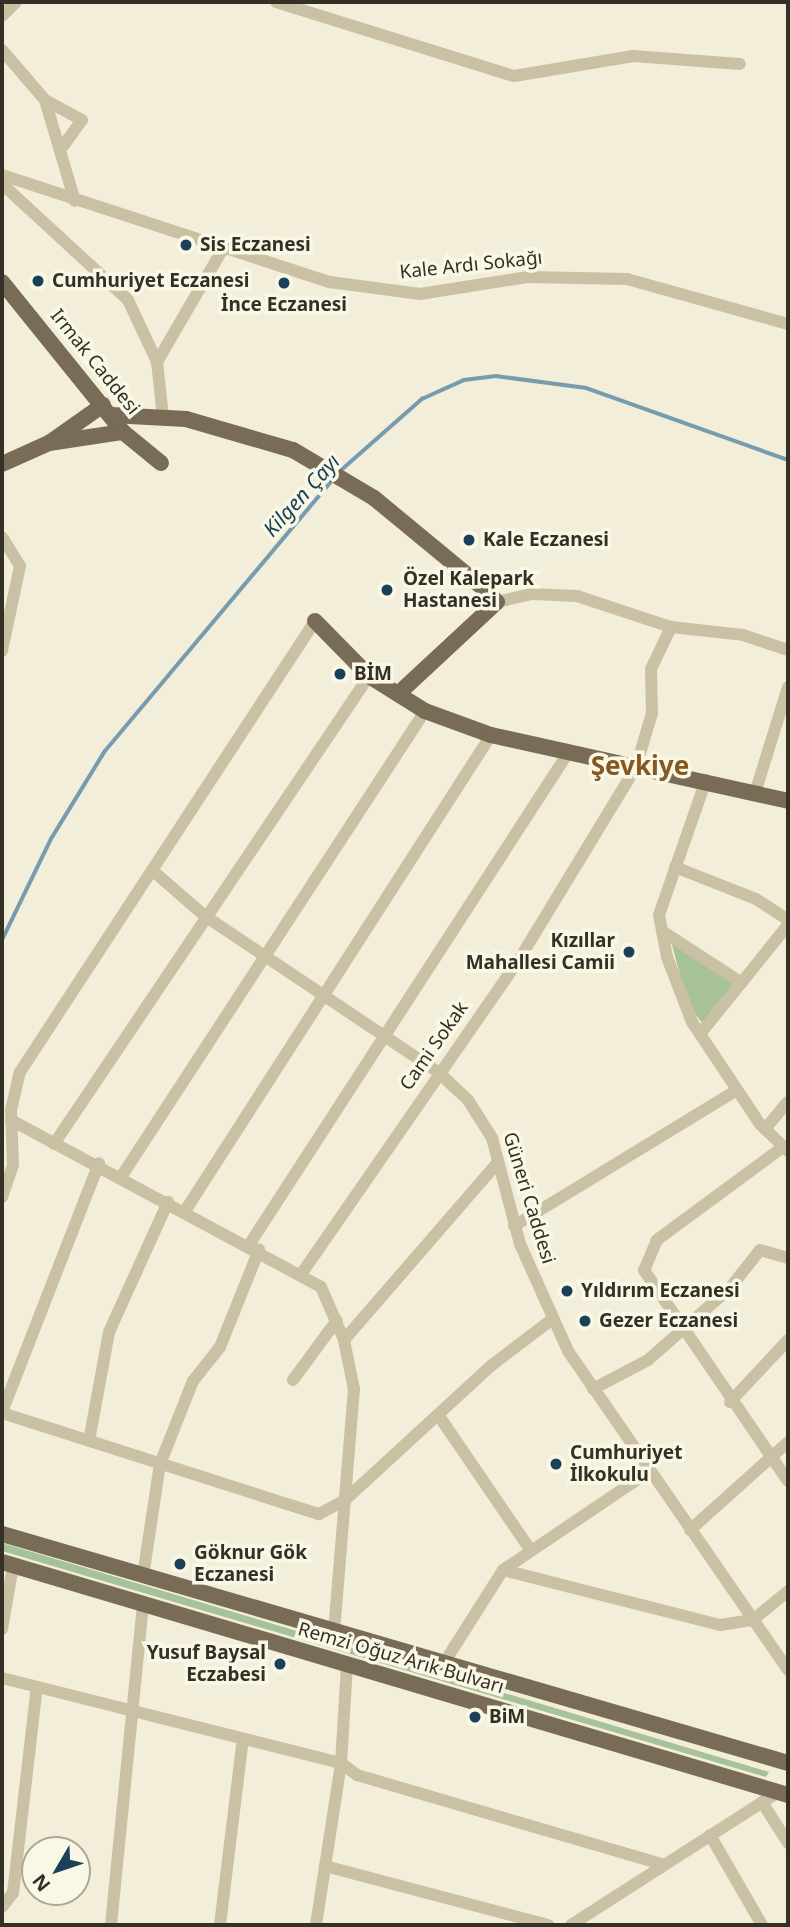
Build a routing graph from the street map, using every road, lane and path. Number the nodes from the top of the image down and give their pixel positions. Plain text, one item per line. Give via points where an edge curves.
1 (16, 2) edge
2 (276, 2) edge
3 (2, 16) edge
4 (2, 50) edge
5 (740, 64) dead end
6 (45, 100) junction
7 (63, 146) junction
8 (2, 175) edge
9 (2, 184) edge
10 (75, 201) junction
11 (224, 247) junction
12 (2, 282) edge
13 (788, 324) edge
14 (157, 362) junction
15 (107, 410) junction
16 (163, 417) junction
17 (123, 432) junction
18 (50, 443) junction
19 (161, 463) dead end
20 (2, 464) edge
21 (2, 537) edge
22 (497, 602) junction
23 (315, 621) joint
24 (671, 627) junction
25 (788, 650) edge
26 (2, 651) edge
27 (369, 676) junction
28 (788, 687) edge
29 (398, 694) junction
30 (425, 711) junction
31 (491, 735) junction
32 (568, 753) junction
33 (636, 767) junction
34 (706, 780) junction
35 (755, 793) junction
36 (788, 801) edge
37 (675, 867) junction
38 (152, 870) junction
39 (205, 916) junction
40 (788, 920) edge
41 (788, 925) edge
42 (662, 931) junction
43 (264, 956) junction
44 (742, 983) junction
45 (319, 995) junction
46 (700, 1034) junction
47 (382, 1037) junction
48 (438, 1072) junction
49 (737, 1090) junction
50 (788, 1102) edge
51 (11, 1120) junction
52 (765, 1129) junction
53 (54, 1143) junction
54 (786, 1149) edge
55 (498, 1162) junction
56 (99, 1163) junction
57 (121, 1177) junction
58 (2, 1197) edge
59 (168, 1202) junction
60 (185, 1211) junction
61 (514, 1226) junction
62 (254, 1247) junction
63 (788, 1258) edge
64 (302, 1273) junction
65 (337, 1320) junction
66 (551, 1320) junction
67 (681, 1328) junction
68 (788, 1339) edge
69 (344, 1340) junction
70 (293, 1380) dead end
71 (593, 1389) junction
72 (730, 1402) junction
73 (2, 1412) edge
74 (439, 1416) junction
75 (89, 1441) junction
76 (788, 1441) edge
77 (771, 1458) junction
78 (160, 1464) junction
79 (650, 1471) junction
80 (788, 1481) edge
81 (345, 1500) junction
82 (690, 1530) junction
83 (2, 1534) edge
84 (531, 1551) junction
85 (7, 1564) edge
86 (503, 1570) junction
87 (143, 1576) junction
88 (788, 1591) edge
89 (143, 1604) junction
90 (753, 1620) junction
91 (2, 1629) edge
92 (334, 1631) junction
93 (444, 1663) junction
94 (347, 1664) junction
95 (788, 1670) edge
96 (2, 1678) edge
97 (37, 1687) junction
98 (130, 1710) junction
99 (243, 1739) junction
100 (341, 1763) junction
101 (788, 1763) edge
102 (783, 1793) edge
103 (762, 1802) junction
104 (710, 1835) junction
105 (788, 1843) edge
106 (664, 1865) junction
107 (325, 1866) junction
108 (2, 1907) edge
109 (760, 1924) edge
110 (111, 1925) edge
111 (220, 1925) edge
112 (316, 1925) edge
113 (548, 1925) edge
114 (571, 1925) edge

1 - 3 street
2 - 5 street via 514,76 633,56
4 - 6 street
6 - 7 street
6 - 7 street via 82,120
7 - 10 street
8 - 10 street, Kale Ardı Sokağı
9 - 14 street via 118,286
10 - 11 street, Kale Ardı Sokağı
11 - 13 street, Kale Ardı Sokağı via 330,282 392,293 527,277 627,279
11 - 14 street
12 - 15 main road, Irmak Caddesi
14 - 16 street
15 - 16 main road
15 - 17 main road, Irmak Caddesi
15 - 18 main road
16 - 22 main road via 293,450 374,498
17 - 18 main road
17 - 19 main road, Irmak Caddesi
18 - 20 main road
21 - 26 street via 20,566
22 - 24 street via 531,594 577,596
22 - 29 main road
23 - 27 main road
23 - 38 street
24 - 25 street via 743,635
24 - 33 street, Cami Sokak via 651,669 652,713
27 - 29 main road
27 - 39 street
28 - 35 street
29 - 30 main road
30 - 31 main road
30 - 43 street
31 - 32 main road
31 - 45 street
32 - 33 main road
32 - 47 street
33 - 34 main road
33 - 48 street, Cami Sokak via 520,958
34 - 35 main road
34 - 37 street
35 - 36 main road
37 - 40 street via 756,899
37 - 42 street via 659,915
38 - 39 street, Güneri Caddesi
38 - 51 street via 20,1072
39 - 43 street, Güneri Caddesi
39 - 53 street
41 - 44 street
42 - 44 street
42 - 46 street via 676,985
43 - 45 street, Güneri Caddesi
43 - 57 street
44 - 46 street
45 - 47 street, Güneri Caddesi
45 - 60 street
46 - 49 street
47 - 48 street, Güneri Caddesi
47 - 62 street
48 - 55 street, Güneri Caddesi via 480,1115
48 - 64 street, Cami Sokak
49 - 52 street
49 - 61 street
50 - 52 street
51 - 53 street
51 - 58 street via 13,1165
52 - 54 street
53 - 56 street
54 - 67 street via 648,1253 644,1270
55 - 61 street, Güneri Caddesi
55 - 69 street
56 - 57 street
56 - 73 street
57 - 59 street
59 - 60 street
59 - 75 street via 109,1332
60 - 62 street
61 - 66 street, Güneri Caddesi
62 - 64 street
62 - 78 street via 220,1348 193,1381
63 - 67 street via 760,1250 730,1287
64 - 65 street via 321,1287
65 - 69 street
65 - 70 street
66 - 71 street, Güneri Caddesi
66 - 74 street
67 - 71 street via 648,1360
67 - 72 street
68 - 72 street
69 - 81 street via 354,1389
71 - 79 street, Güneri Caddesi
72 - 77 street
73 - 75 street
74 - 81 street
74 - 84 street
75 - 78 street
76 - 77 street
77 - 80 street
77 - 82 street
78 - 81 street via 318,1514
78 - 87 street
79 - 82 street, Güneri Caddesi
79 - 84 street
81 - 92 street
82 - 90 street, Güneri Caddesi
83 - 87 main road, Remzi Oğuz Arık Bulvarı
84 - 86 street
85 - 89 main road, Remzi Oğuz Arık Bulvarı
85 - 91 street
86 - 90 street via 720,1625
86 - 93 street
87 - 92 main road, Remzi Oğuz Arık Bulvarı
88 - 90 street
89 - 94 main road, Remzi Oğuz Arık Bulvarı
89 - 98 street
90 - 95 street, Güneri Caddesi
92 - 93 main road, Remzi Oğuz Arık Bulvarı
93 - 101 main road, Remzi Oğuz Arık Bulvarı
94 - 100 street
94 - 102 main road, Remzi Oğuz Arık Bulvarı
96 - 97 street
97 - 98 street
97 - 108 street via 13,1893
98 - 99 street
98 - 110 street
99 - 100 street
99 - 111 street
100 - 106 street via 357,1775
100 - 107 street
102 - 103 street
103 - 104 street
103 - 105 street
104 - 106 street
104 - 109 street
106 - 114 street
107 - 112 street
107 - 113 street

